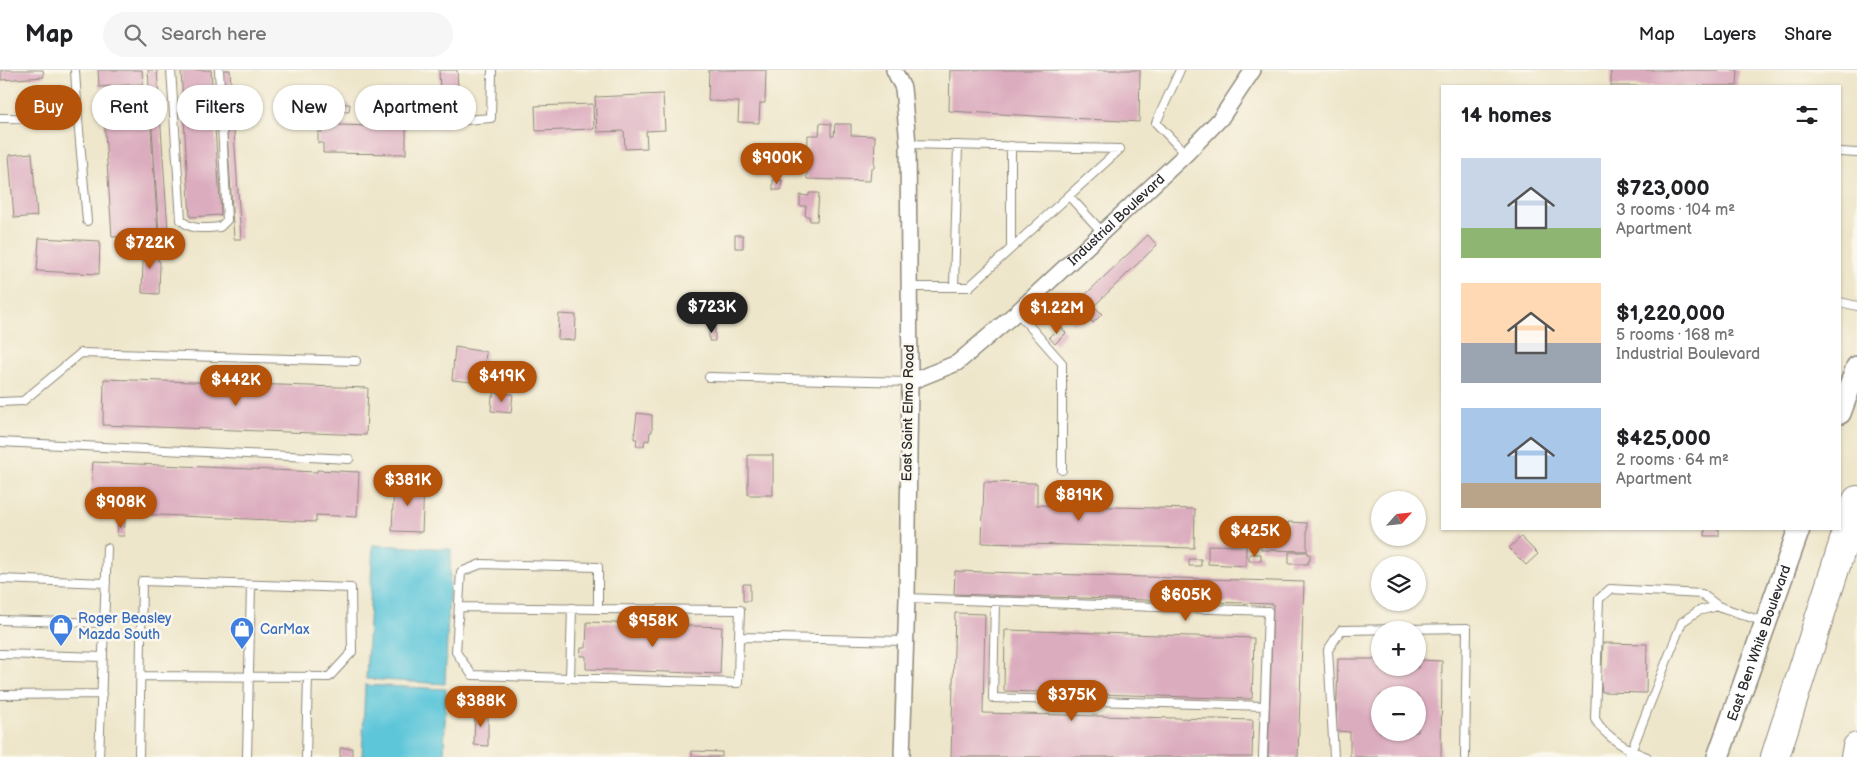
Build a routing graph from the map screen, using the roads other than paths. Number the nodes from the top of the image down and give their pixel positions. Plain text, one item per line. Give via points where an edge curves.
1 (75, 70) edge
2 (171, 70) edge
3 (219, 70) edge
4 (492, 70) edge
5 (894, 70) edge
6 (1180, 70) edge
7 (1253, 70) edge
8 (76, 85) edge
9 (0, 118) edge
10 (15, 118) edge
11 (476, 119) edge
12 (79, 130) edge
13 (908, 144) junction
14 (958, 145) junction
15 (1011, 146) junction
16 (1841, 152) edge
17 (1857, 153) edge
18 (1186, 154) junction
19 (1068, 196) junction
20 (87, 221) dead end
21 (1103, 234) junction
22 (1011, 248) junction
23 (908, 287) junction
24 (954, 287) junction
25 (1841, 302) edge
26 (1857, 306) edge
27 (1017, 312) junction
28 (356, 362) dead end
29 (1853, 372) edge
30 (709, 377) dead end
31 (910, 382) junction
32 (0, 402) edge
33 (1841, 410) edge
34 (0, 442) edge
35 (349, 459) dead end
36 (1062, 470) dead end
37 (1857, 500) edge
38 (1799, 530) edge
39 (107, 548) dead end
40 (0, 579) edge
41 (106, 582) junction
42 (251, 584) junction
43 (907, 598) junction
44 (995, 601) junction
45 (1718, 606) junction
46 (459, 607) junction
47 (572, 608) junction
48 (598, 609) junction
49 (0, 620) edge
50 (1766, 622) junction
51 (104, 623) junction
52 (739, 637) junction
53 (905, 641) junction
54 (0, 654) edge
55 (103, 657) junction
56 (141, 676) junction
57 (250, 676) junction
58 (308, 676) junction
59 (570, 678) junction
60 (102, 694) junction
61 (0, 695) edge
62 (1265, 706) junction
63 (1857, 747) edge
64 (1630, 754) edge
65 (100, 757) edge
66 (139, 757) edge
67 (247, 757) edge
68 (306, 757) edge
69 (902, 757) edge
70 (1263, 757) edge
71 (1334, 757) edge
72 (1466, 757) edge
73 (1647, 757) edge
74 (1718, 757) edge
75 (1775, 757) edge
76 (1855, 757) edge

1 - 8 lane
2 - 3 lane via 181,220 195,228 220,227 227,220
4 - 11 lane via 491,118
5 - 13 street, East Saint Elmo Road via 902,88
6 - 18 lane via 1156,123
7 - 18 street, Industrial Boulevard via 1221,118
9 - 10 lane
12 - 20 lane
13 - 14 lane
13 - 23 street, East Saint Elmo Road
14 - 15 lane
14 - 24 lane
15 - 19 lane via 1120,149
15 - 22 lane
16 - 17 lane
18 - 21 street, Industrial Boulevard
19 - 21 lane
19 - 22 lane
21 - 27 street, Industrial Boulevard
22 - 24 lane via 969,287
23 - 24 lane
23 - 31 street, East Saint Elmo Road
25 - 26 lane
27 - 31 street, Industrial Boulevard via 957,363
27 - 36 lane via 1062,363
28 - 32 lane via 81,353 23,401
29 - 33 main road
30 - 31 lane
31 - 43 street, East Saint Elmo Road
34 - 35 lane
37 - 75 highway
38 - 50 main road, East Ben White Boulevard
39 - 41 lane
40 - 41 lane
41 - 51 lane
42 - 56 lane via 142,581
42 - 57 lane
42 - 58 lane via 352,588 352,652 329,676
43 - 44 lane
43 - 53 street, East Saint Elmo Road
44 - 62 lane via 1268,612
44 - 62 lane via 993,698
45 - 50 lane
45 - 64 lane via 1698,611 1682,622
45 - 64 lane via 1702,594 1610,589 1598,599 1595,719 1600,728
46 - 47 lane
46 - 48 lane via 461,572 481,564 491,564 598,567
46 - 59 lane via 456,652 472,675
47 - 48 lane
47 - 59 lane
48 - 52 lane via 740,610
49 - 51 lane
50 - 74 main road, East Ben White Boulevard
51 - 55 lane
52 - 53 lane
52 - 59 lane via 738,683
53 - 69 street, East Saint Elmo Road
54 - 55 lane
55 - 60 lane
56 - 57 lane
56 - 66 lane
57 - 58 lane
57 - 67 lane
58 - 68 lane
60 - 61 lane
60 - 65 lane
62 - 70 lane
63 - 76 highway
64 - 73 lane
71 - 72 lane via 1328,650 1341,630 1467,628

